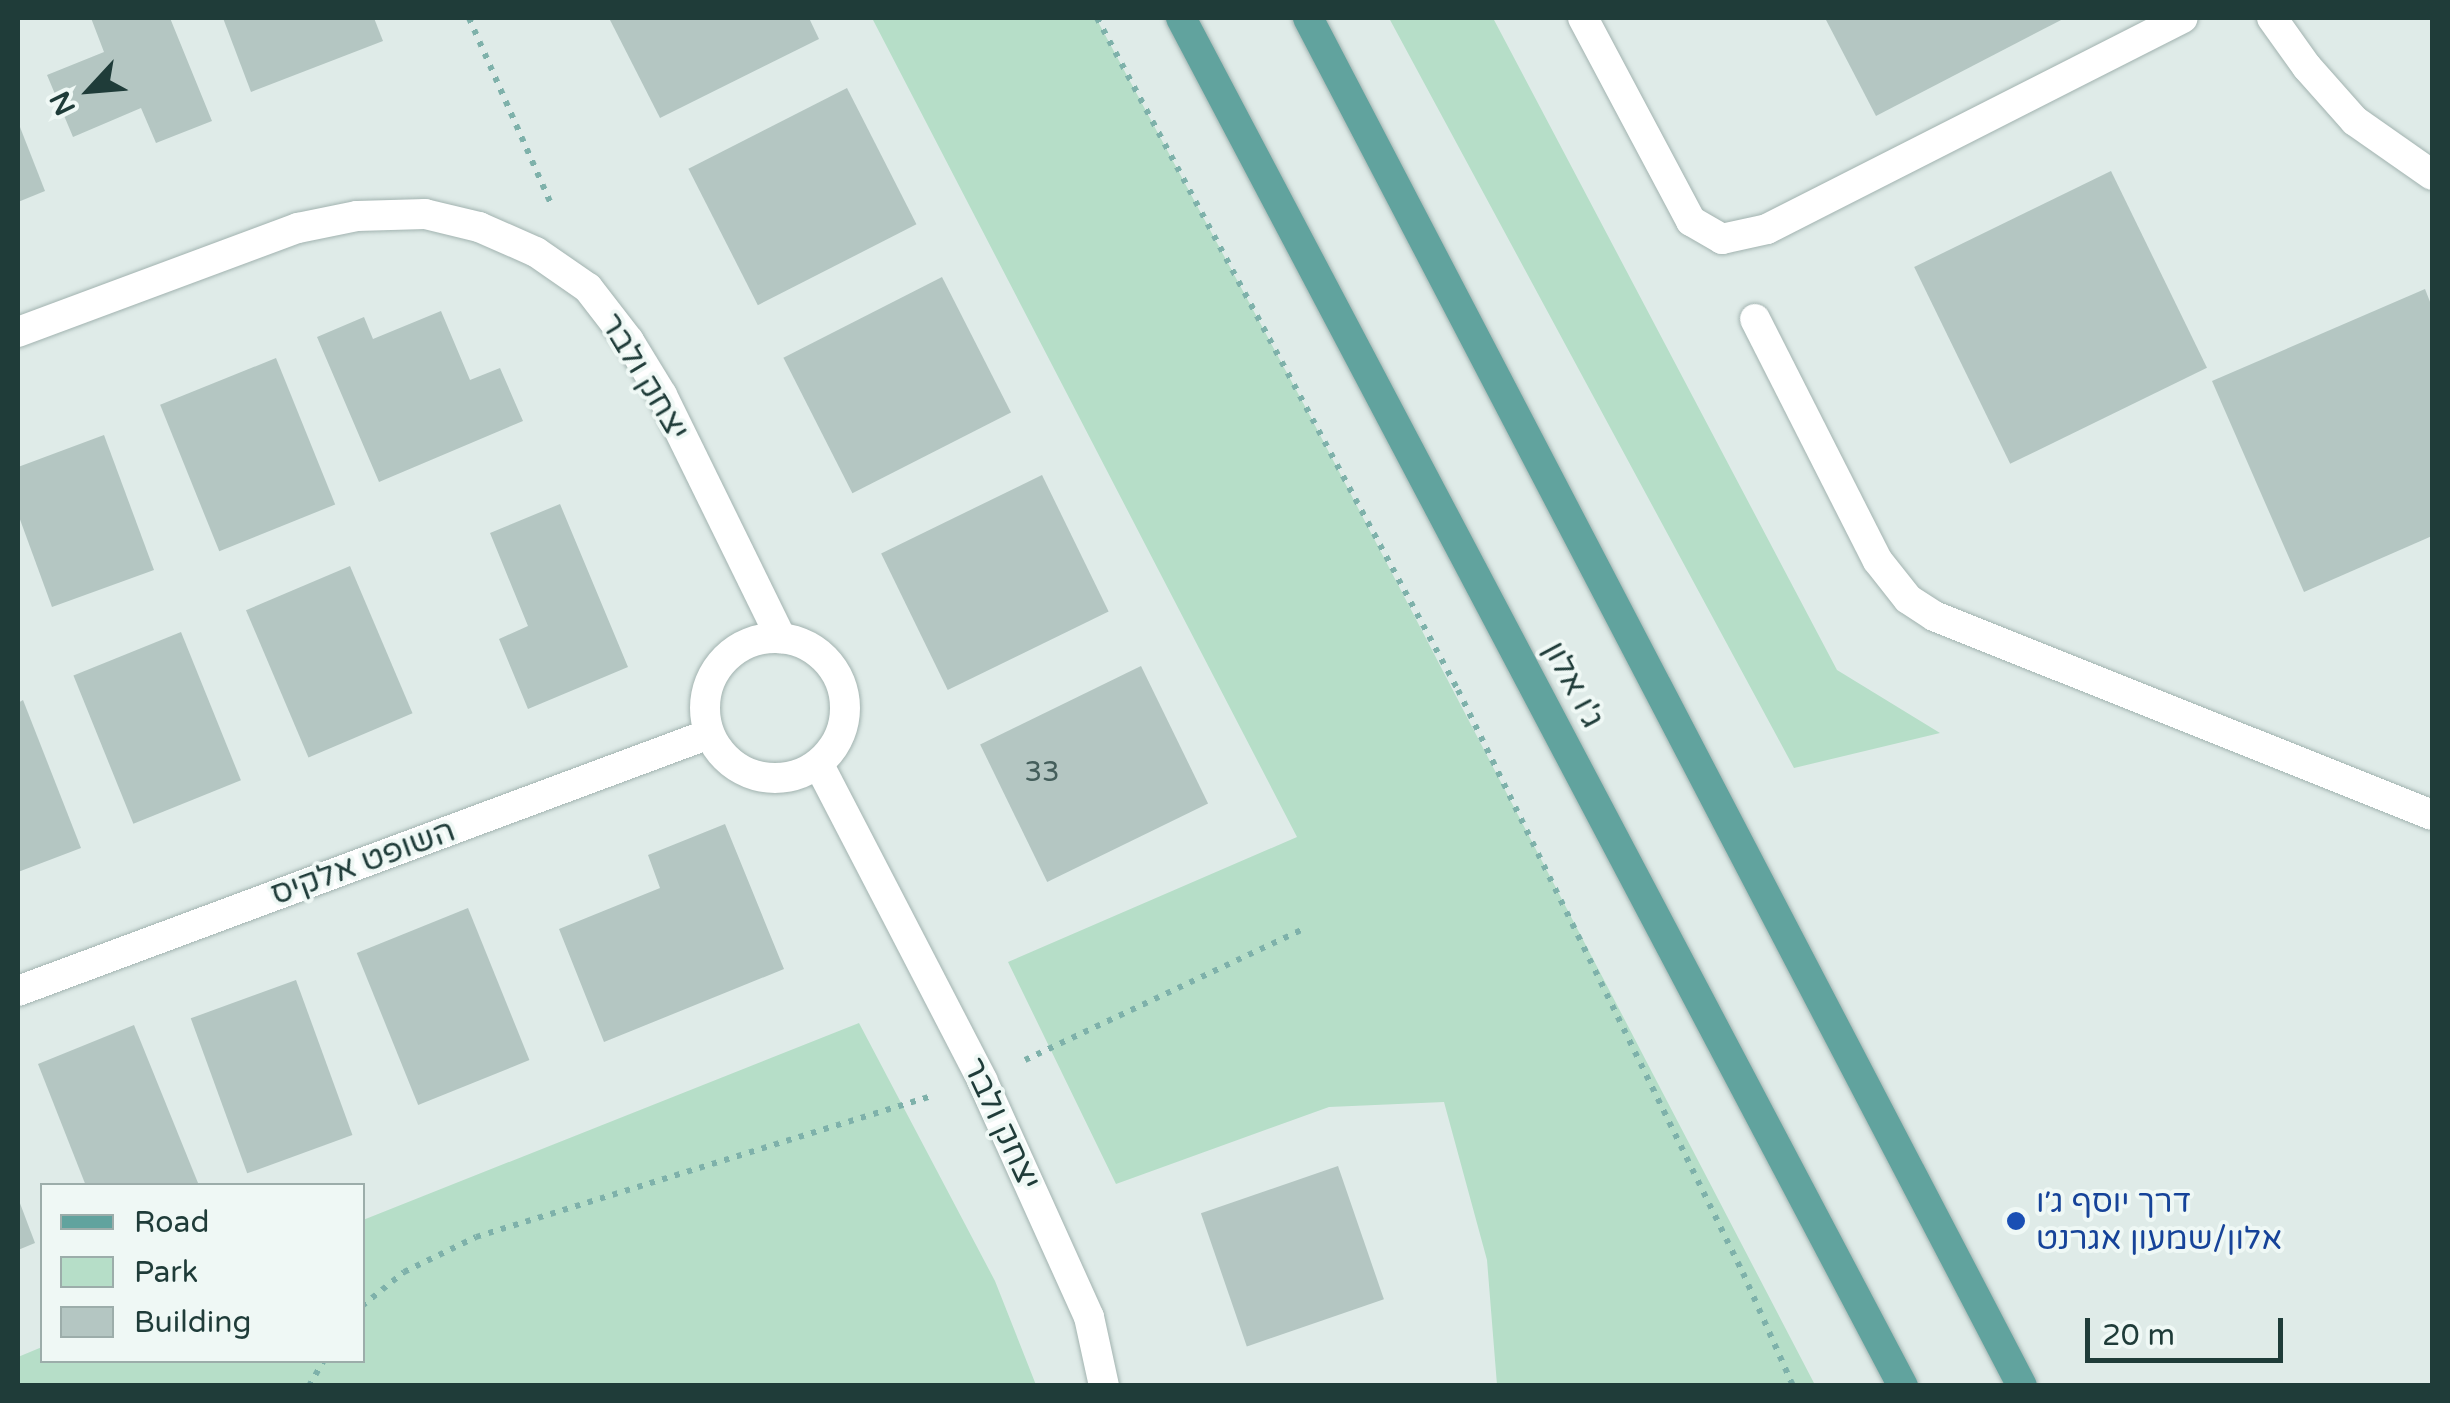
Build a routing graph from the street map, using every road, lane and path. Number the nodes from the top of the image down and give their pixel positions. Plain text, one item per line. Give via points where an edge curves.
1 (468, 18) edge
2 (1097, 18) edge
3 (1181, 18) edge
4 (1308, 18) edge
5 (1583, 18) edge
6 (2184, 18) edge
7 (2272, 18) edge
8 (2432, 175) edge
9 (588, 288) junction
10 (1756, 319) dead end
11 (18, 332) edge
12 (781, 638) junction
13 (709, 734) junction
14 (819, 765) junction
15 (2432, 815) edge
16 (1305, 928) dead end
17 (18, 991) edge
18 (982, 1080) junction
19 (365, 1304) edge
20 (322, 1363) edge
21 (309, 1386) edge
22 (1104, 1386) edge
23 (1793, 1386) edge
24 (1903, 1386) edge
25 (2022, 1386) edge

1 - 9 path
2 - 23 path via 1458,690
3 - 24 main road, ג'ו אלון
4 - 25 main road
5 - 6 street via 1691,221 1722,240 1767,228
7 - 8 street via 2355,122
9 - 11 street, יצחק ולבר via 536,252 479,227 425,214 357,216 298,228
9 - 12 street, יצחק ולבר via 662,395
10 - 15 street via 1878,561 1908,600
12 - 13 street via 736,649 718,666 707,690
12 - 14 street via 805,644 840,678 845,724
13 - 14 street via 722,756 765,779 789,779
13 - 17 street, השופט אלקיס
14 - 18 street, יצחק ולבר
16 - 18 path
18 - 19 path via 476,1237 404,1272
18 - 22 street, יצחק ולבר via 1090,1317
20 - 21 path

